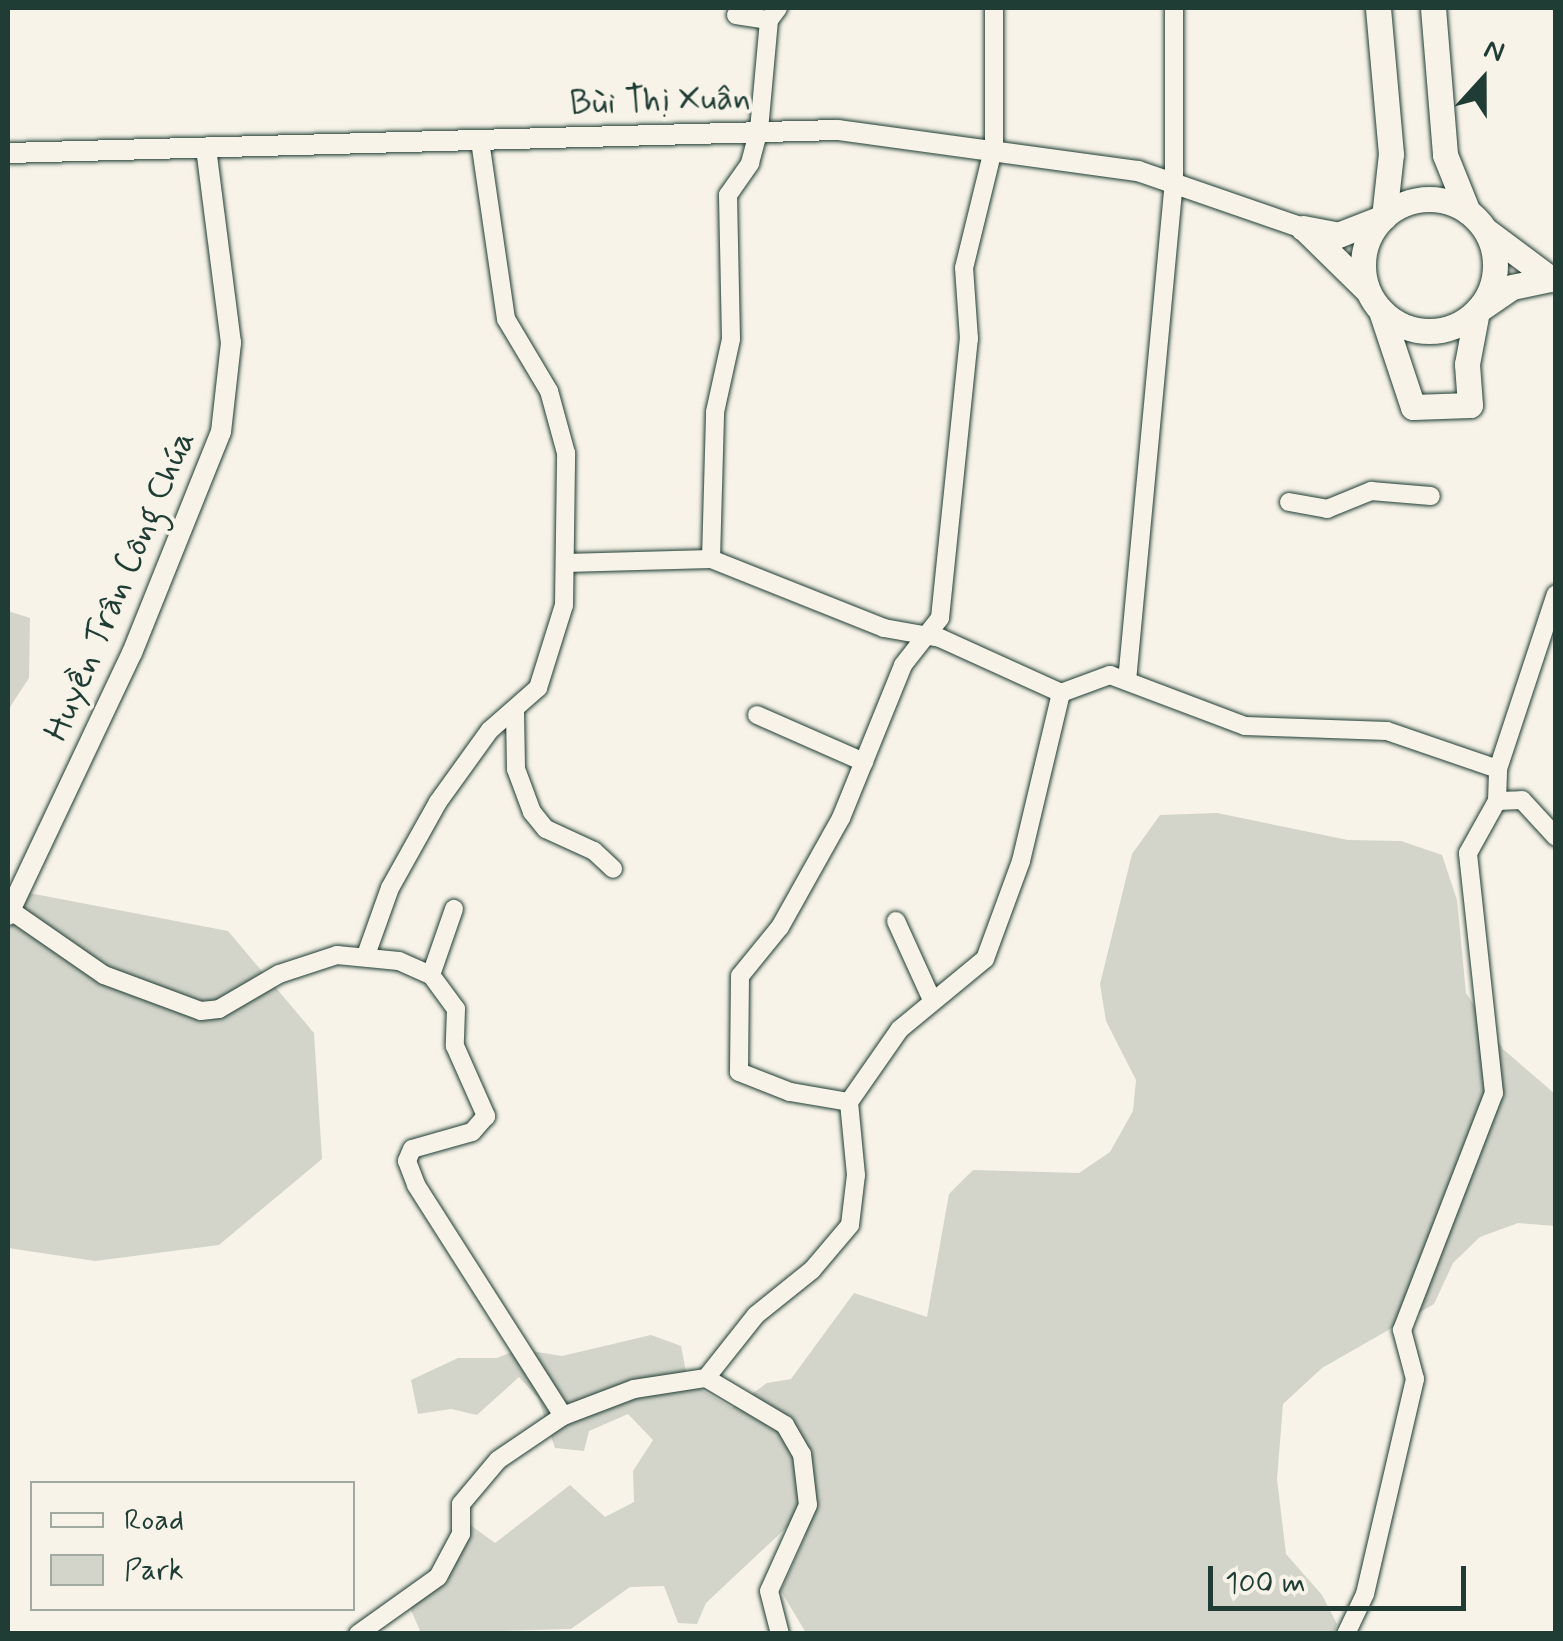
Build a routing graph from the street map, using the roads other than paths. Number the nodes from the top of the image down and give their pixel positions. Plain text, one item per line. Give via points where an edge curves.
1 (994, 8) edge
2 (1174, 8) edge
3 (1364, 8) edge
4 (1378, 8) edge
5 (1433, 8) edge
6 (1448, 8) edge
7 (773, 14) edge
8 (736, 15) dead end
9 (759, 130) junction
10 (480, 140) junction
11 (994, 146) junction
12 (206, 148) junction
13 (8, 153) edge
14 (1391, 154) junction
15 (1445, 156) junction
16 (1174, 181) junction
17 (1384, 216) junction
18 (1476, 220) junction
19 (1303, 228) junction
20 (1554, 280) edge
21 (1376, 302) junction
22 (1476, 311) junction
23 (1431, 496) dead end
24 (1288, 502) dead end
25 (711, 559) junction
26 (566, 563) junction
27 (1556, 594) edge
28 (924, 634) junction
29 (1127, 681) junction
30 (1061, 693) junction
31 (515, 711) junction
32 (758, 715) dead end
33 (864, 762) junction
34 (1498, 769) junction
35 (1497, 801) junction
36 (1556, 837) edge
37 (613, 869) dead end
38 (454, 910) dead end
39 (9, 913) edge
40 (896, 921) dead end
41 (366, 955) junction
42 (431, 974) junction
43 (932, 1000) junction
44 (850, 1102) junction
45 (706, 1378) junction
46 (563, 1416) junction
47 (358, 1634) edge
48 (780, 1634) edge
49 (1346, 1634) edge

1 - 11 street
2 - 16 street
3 - 14 main road via 1370,83
4 - 14 main road
5 - 15 main road
6 - 15 main road via 1453,76
7 - 8 street
7 - 9 street
9 - 10 street, Bùi Thị Xuân
9 - 11 street, Bùi Thị Xuân via 838,130
9 - 25 street via 750,163 728,195 730,339 716,412
10 - 12 street, Bùi Thị Xuân
10 - 26 street via 506,318 548,390 566,453
11 - 16 street, Bùi Thị Xuân
11 - 28 street via 964,268 970,340 940,618
12 - 13 street, Bùi Thị Xuân
12 - 39 street, Huyền Trân Công Chúa via 231,343 221,432 132,653
14 - 17 main road
15 - 18 main road
16 - 19 street, Bùi Thị Xuân
16 - 29 street
17 - 18 main road via 1425,199
17 - 19 main road via 1338,235
17 - 21 main road via 1364,253
18 - 20 main road
18 - 22 main road via 1495,271
19 - 21 main road
20 - 22 main road via 1512,287
21 - 22 main road via 1418,330 1450,327
21 - 22 main road via 1413,407 1470,405 1467,364
23 - 24 street via 1371,491 1327,508
25 - 26 street
25 - 28 street via 884,628
26 - 31 street via 564,605 542,677
27 - 34 street
28 - 30 street
28 - 33 street via 903,666
29 - 30 street via 1110,675
29 - 34 street via 1245,726 1387,732
30 - 43 street via 1020,861 989,950 978,968
31 - 37 street via 516,769 532,812 546,829 594,851
31 - 41 street via 490,730 438,802 390,888
32 - 33 street
33 - 44 street via 780,927 742,970 737,1016 736,1066 742,1076
34 - 35 street
35 - 36 street via 1522,800
35 - 49 street via 1468,853 1494,1093 1402,1330 1415,1379 1365,1594
38 - 42 street
39 - 41 street via 104,975 201,1011 223,1007 308,962
40 - 43 street
41 - 42 street
42 - 46 street via 456,1009 455,1046 486,1116 472,1132 412,1149 408,1161 416,1185
43 - 44 street via 900,1029
44 - 45 street via 856,1175 850,1225 812,1270 756,1315
45 - 46 street via 634,1390
45 - 48 street via 784,1425 802,1454 808,1505 769,1591
46 - 47 street via 498,1460 460,1504 460,1534 438,1577

